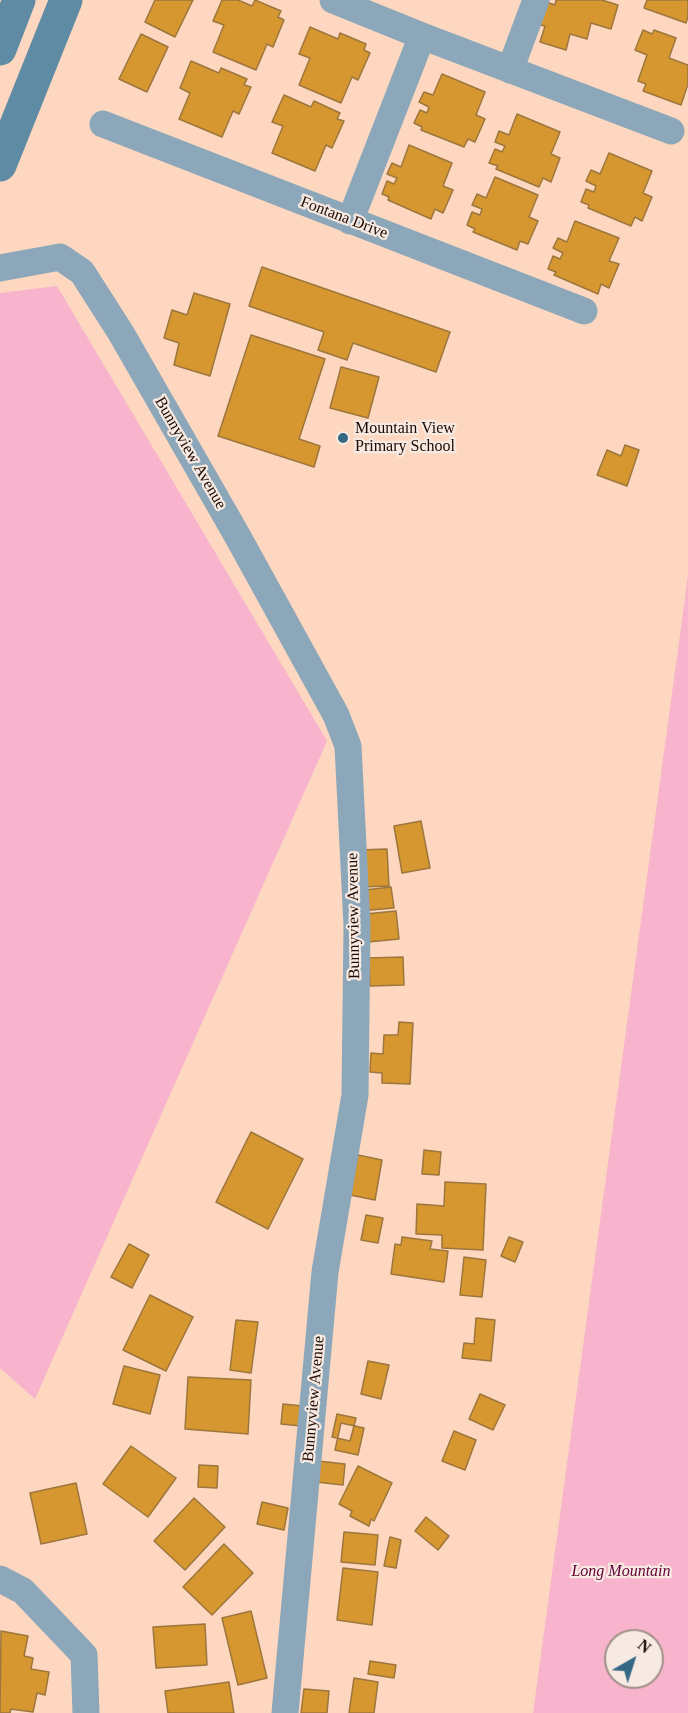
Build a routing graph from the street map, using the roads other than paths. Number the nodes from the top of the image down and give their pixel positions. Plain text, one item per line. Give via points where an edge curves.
1 (19, 0) edge
2 (66, 0) edge
3 (333, 0) edge
4 (536, 0) edge
5 (422, 36) junction
6 (0, 49) edge
7 (510, 70) junction
8 (103, 124) dead end
9 (671, 131) dead end
10 (0, 165) edge
11 (350, 221) junction
12 (0, 268) edge
13 (584, 311) dead end
14 (0, 1579) edge
15 (86, 1713) edge
16 (285, 1713) edge

1 - 6 main road
2 - 10 main road
3 - 5 street
4 - 7 street
5 - 7 street
5 - 11 street
7 - 9 street
8 - 11 street, Fontana Drive
11 - 13 street, Fontana Drive
12 - 16 street, Bunnyview Avenue via 60,257 82,272 238,537 336,716 348,746 357,925 355,1095 326,1272
14 - 15 street via 23,1591 84,1655

